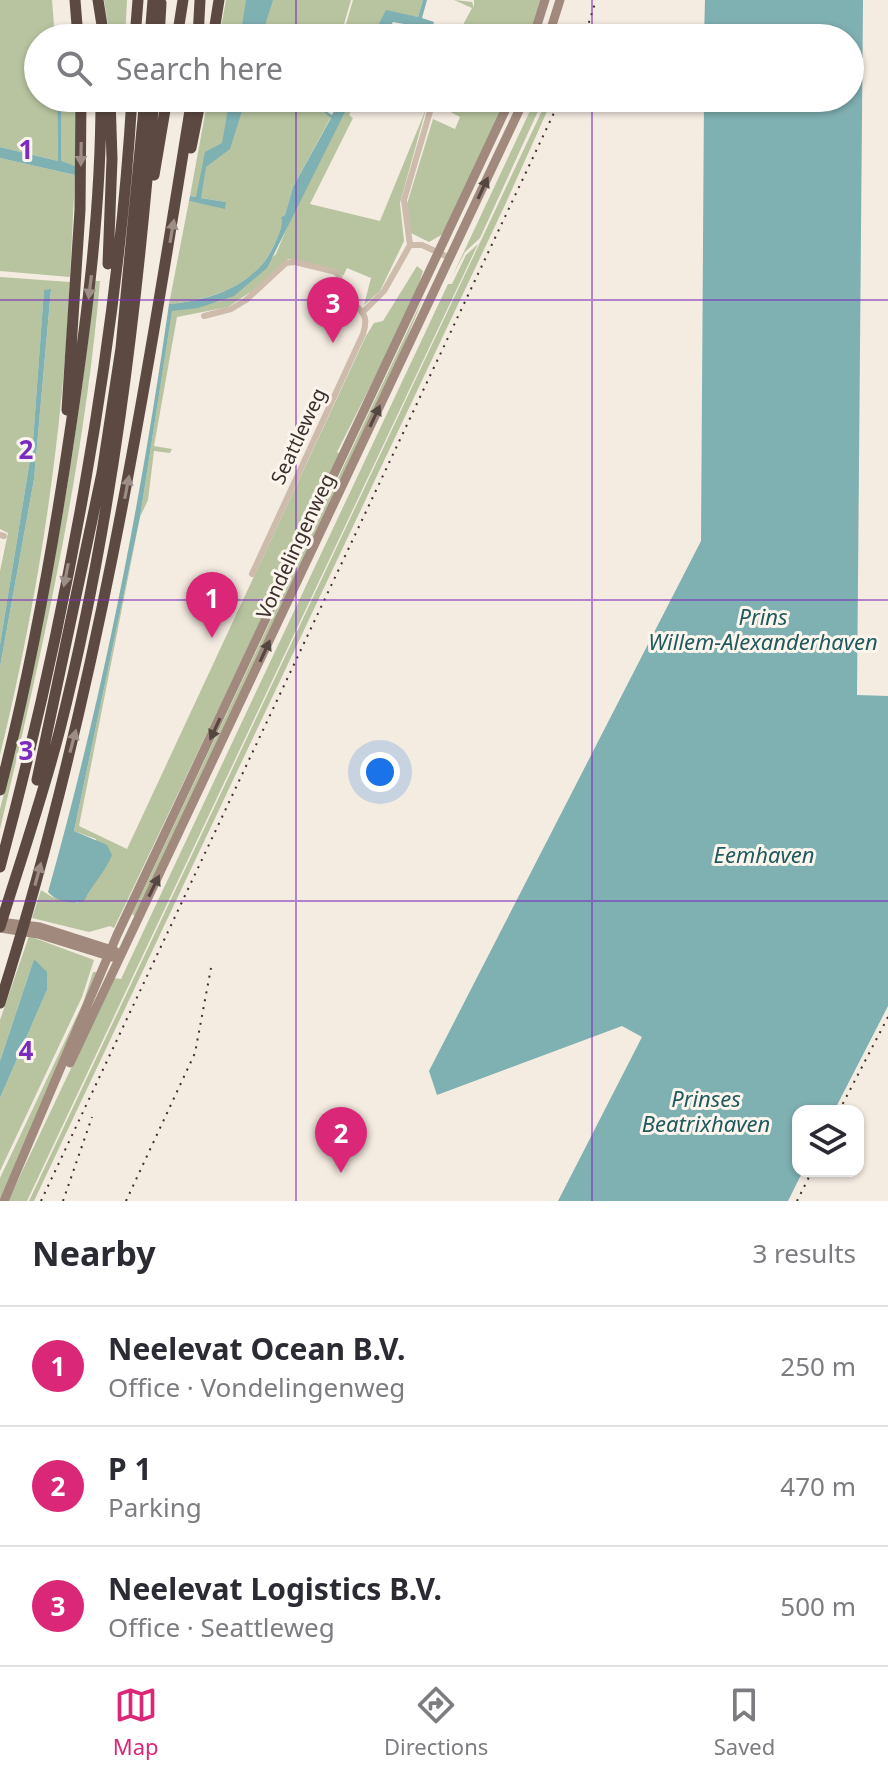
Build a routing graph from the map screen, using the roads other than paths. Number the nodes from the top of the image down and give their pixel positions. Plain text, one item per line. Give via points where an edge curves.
1 (75, 0) edge
2 (98, 0) edge
3 (138, 0) edge
4 (153, 0) edge
5 (161, 0) edge
6 (200, 0) edge
7 (219, 0) edge
8 (545, 0) edge
9 (560, 0) edge
10 (183, 3) edge
11 (77, 24) edge
12 (102, 24) edge
13 (136, 24) edge
14 (151, 24) edge
15 (160, 24) edge
16 (179, 24) edge
17 (199, 24) edge
18 (215, 24) edge
19 (537, 24) edge
20 (552, 24) edge
21 (81, 112) edge
22 (100, 112) edge
23 (110, 112) edge
24 (131, 112) edge
25 (144, 112) edge
26 (153, 112) edge
27 (164, 112) edge
28 (190, 112) edge
29 (198, 112) edge
30 (430, 112) edge
31 (505, 112) edge
32 (518, 112) edge
33 (179, 193) junction
34 (143, 230) junction
35 (410, 245) junction
36 (445, 256) junction
37 (364, 311) junction
38 (204, 316) dead end
39 (98, 388) junction
40 (59, 506) junction
41 (252, 574) dead end
42 (0, 790) edge
43 (0, 867) edge
44 (12, 888) junction
45 (0, 926) edge
46 (39, 930) junction
47 (112, 947) junction
48 (93, 953) junction
49 (120, 956) junction
50 (108, 958) junction
51 (103, 970) junction
52 (0, 1003) edge
53 (34, 1138) junction
54 (4, 1201) edge

1 - 11 highway
2 - 12 highway
3 - 13 highway
4 - 14 highway
5 - 15 highway
6 - 17 highway
7 - 18 highway
8 - 19 main road
9 - 20 main road
10 - 16 highway
21 -> 40 highway via 80,210
22 -> 40 highway via 95,240
23 - 39 highway via 111,210
24 - 39 highway
25 - 44 highway via 121,348 102,473
26 - 34 highway
27 - 34 highway
28 - 33 highway
29 - 33 highway
30 - 35 street via 404,200
31 - 36 main road, Vondelingenweg
36 -> 32 main road, Vondelingenweg
52 -> 33 highway via 83,702
34 - 44 highway via 110,476 80,638 59,731
35 - 36 street
35 - 37 street, Seattleweg via 384,291
36 -> 47 main road, Vondelingenweg
49 -> 36 main road, Vondelingenweg
37 - 38 street via 351,301 336,272 295,262 282,265 238,304
37 - 41 street, Seattleweg via 363,334
39 -> 43 highway via 64,585
40 - 42 highway
44 - 45 highway
45 - 46 main road
45 - 46 main road
46 - 47 main road
46 - 48 main road
47 - 49 main road
47 - 50 main road, Vondelingenweg
48 - 50 main road
48 - 51 main road
49 - 50 main road
49 - 53 main road, Vondelingenweg
50 - 51 main road, Vondelingenweg
51 - 53 main road, Vondelingenweg
53 - 54 main road, Vondelingenweg

